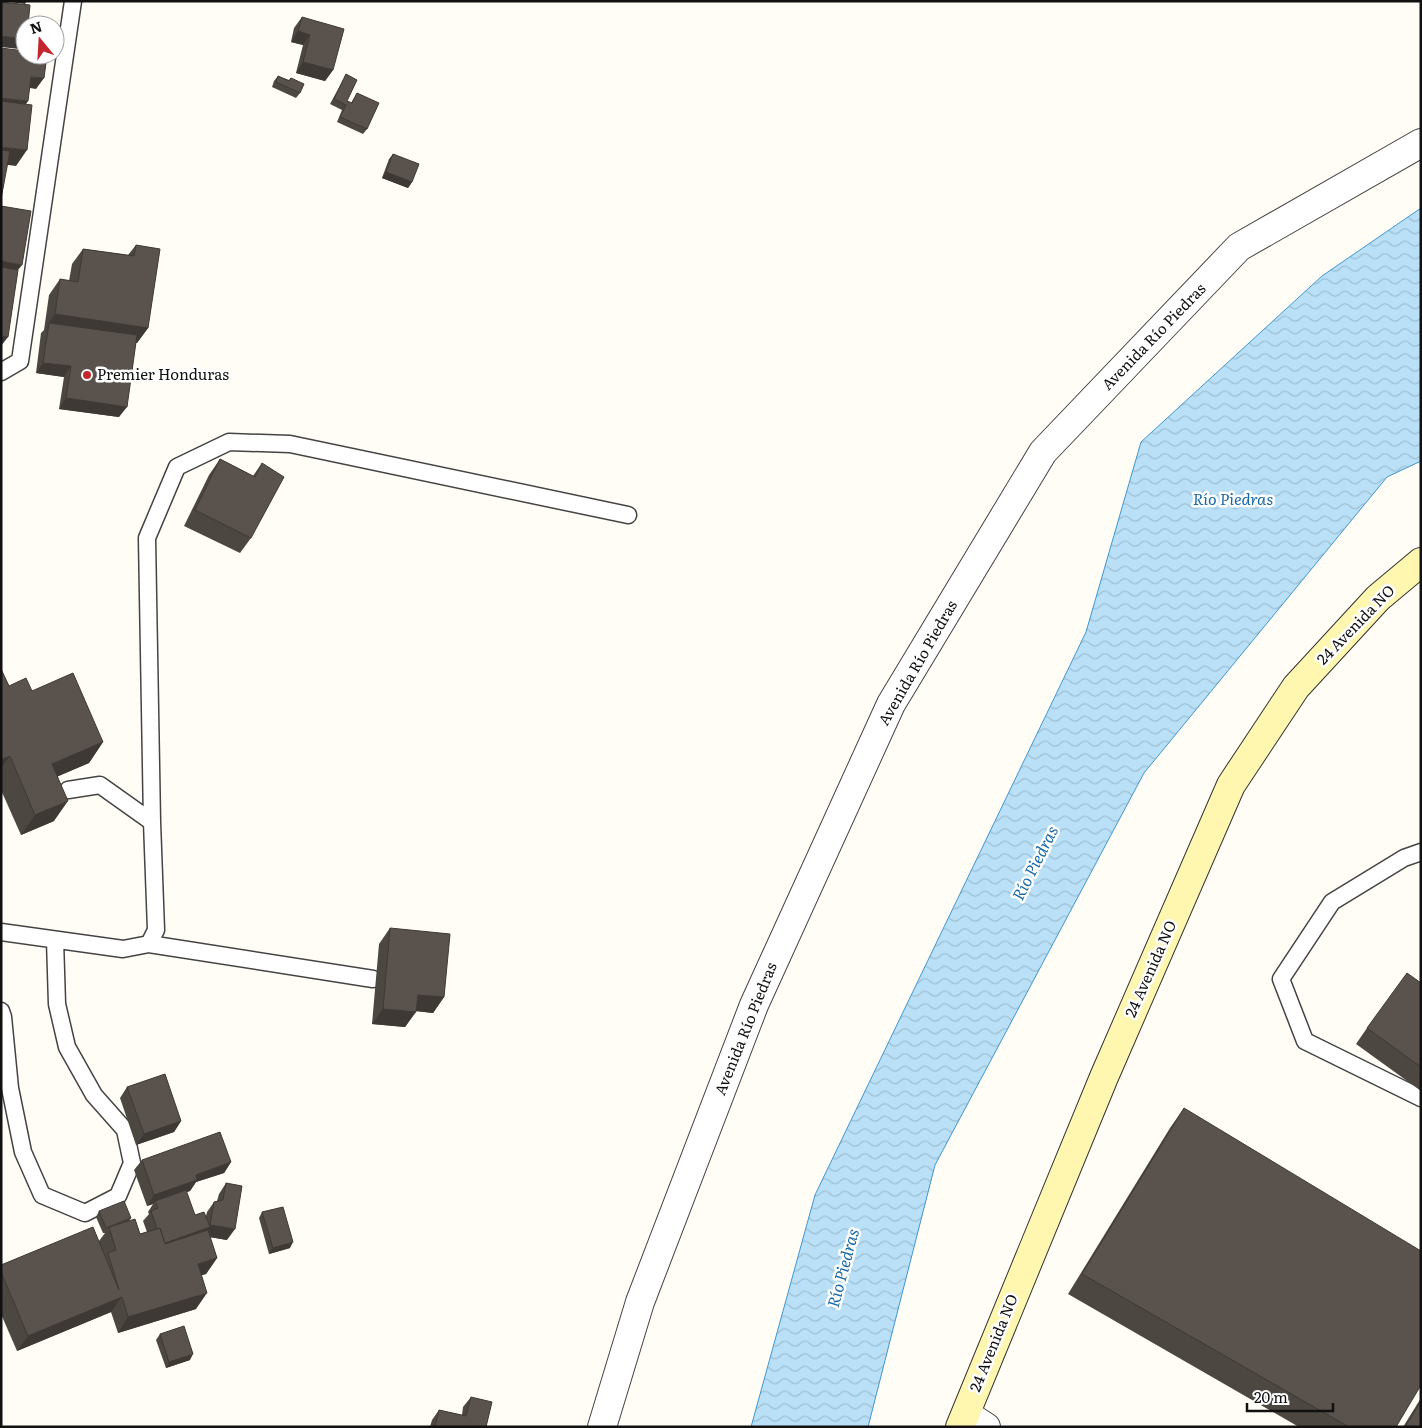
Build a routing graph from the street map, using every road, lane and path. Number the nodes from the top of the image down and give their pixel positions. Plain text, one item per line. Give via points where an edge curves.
1 (73, 1) edge
2 (1421, 143) edge
3 (1, 372) edge
4 (628, 515) dead end
5 (1421, 562) edge
6 (68, 790) dead end
7 (152, 822) junction
8 (1421, 852) edge
9 (1, 932) edge
10 (55, 940) junction
11 (149, 944) junction
12 (373, 979) dead end
13 (1, 1011) edge
14 (1421, 1098) edge
15 (971, 1422) edge
16 (602, 1427) edge

1 - 3 lane via 20,361
2 - 16 street, Avenida Río Piedras via 1239,247 1043,452 891,704 766,978 640,1302
4 - 7 lane via 290,444 229,442 177,467 147,538
5 - 15 street, 24 Avenida NO via 1378,598 1296,687 1231,786 1104,1077
6 - 7 lane via 100,785
7 - 11 lane via 157,914 156,930
8 - 14 lane via 1404,858 1332,902 1281,979 1305,1041
9 - 10 lane
10 - 11 lane via 123,949
10 - 13 lane via 57,1004 67,1047 94,1095 125,1130 132,1163 118,1196 85,1213 42,1195 23,1152 10,1088
11 - 12 lane

